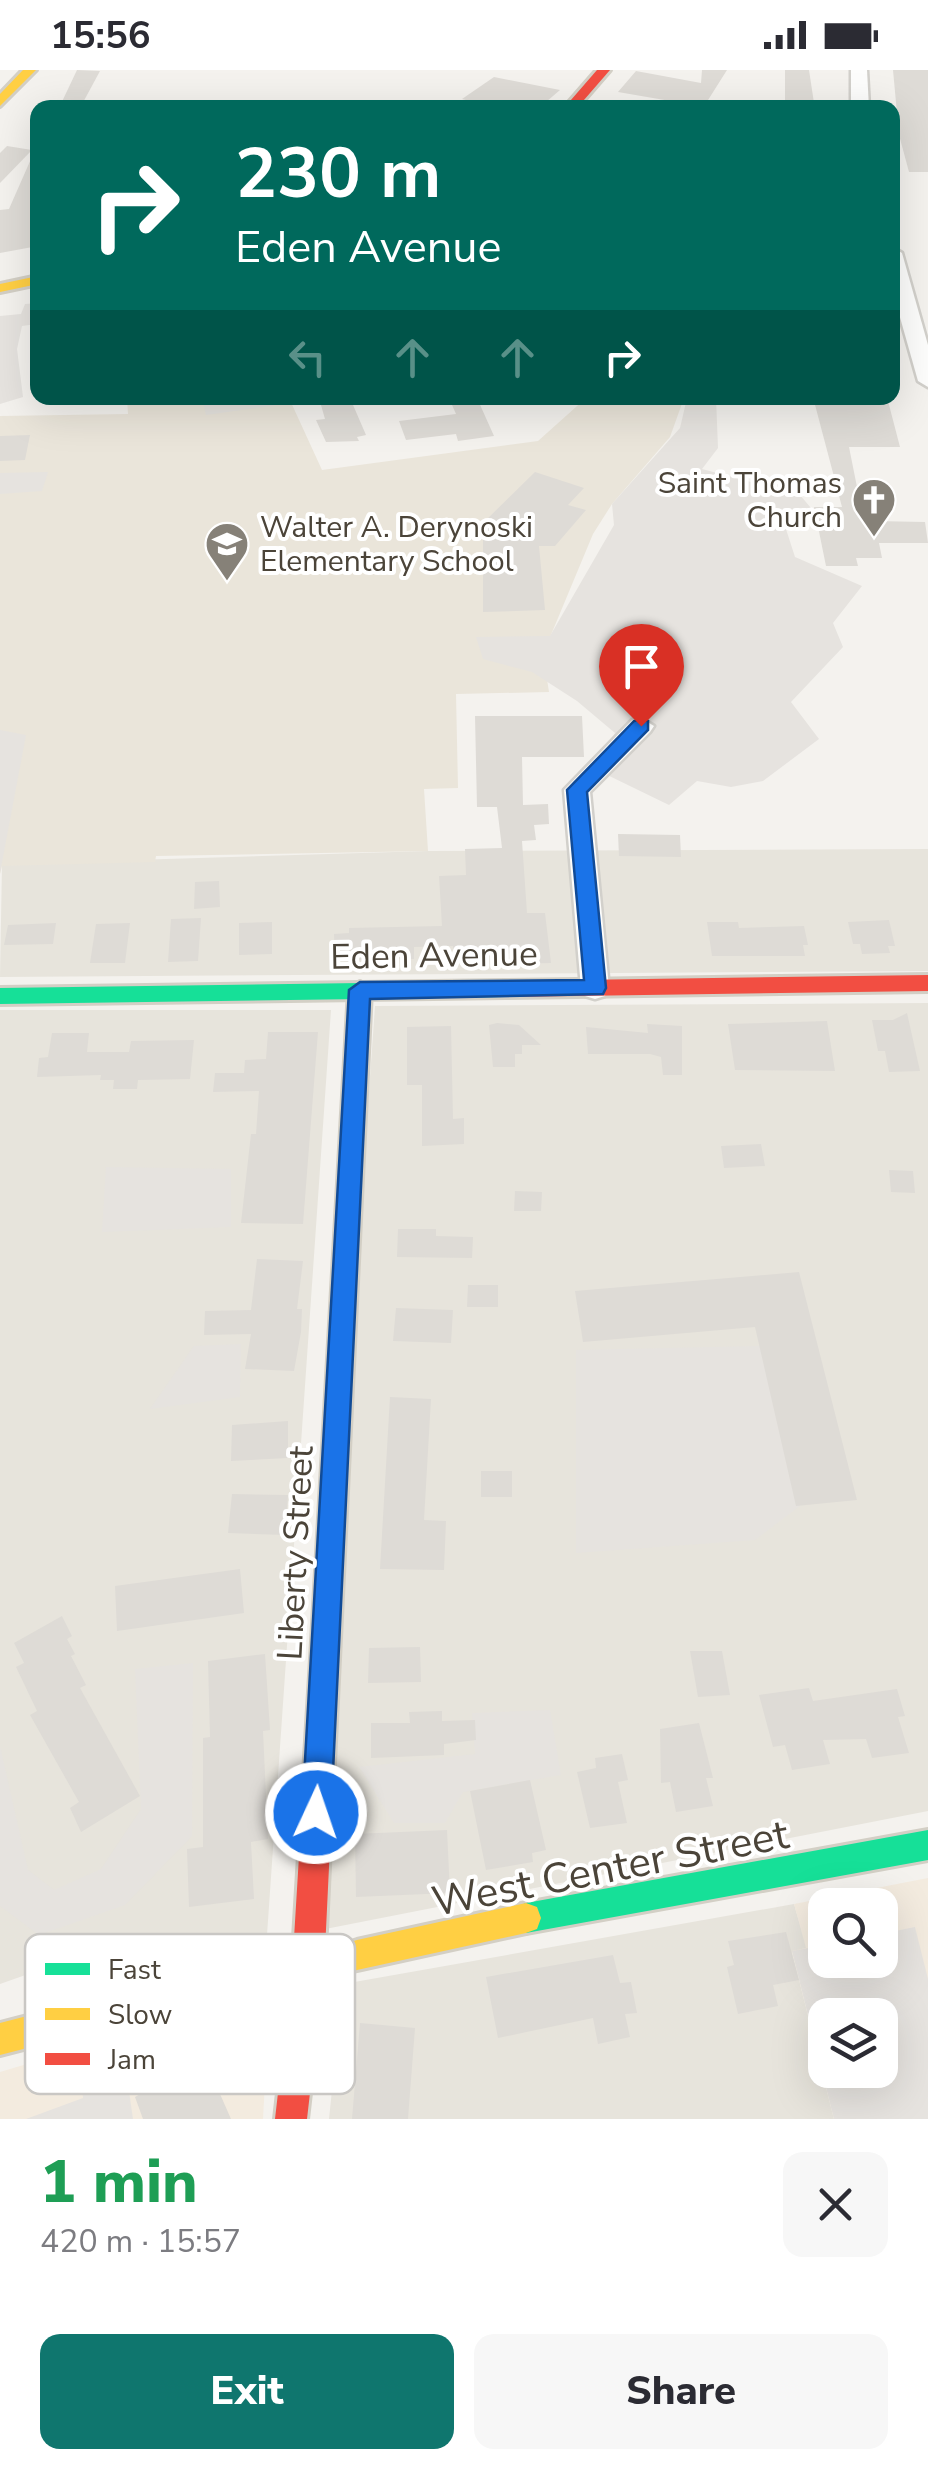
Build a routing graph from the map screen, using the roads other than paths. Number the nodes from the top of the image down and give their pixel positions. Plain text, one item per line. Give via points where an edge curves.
1 (30, 70) edge
2 (604, 70) edge
3 (859, 70) edge
4 (577, 100) edge
5 (860, 100) edge
6 (0, 102) edge
7 (900, 281) edge
8 (30, 282) edge
9 (0, 288) edge
10 (928, 381) edge
11 (641, 726) dead end
12 (928, 983) edge
13 (596, 988) junction
14 (360, 990) junction
15 (0, 996) edge
16 (928, 1845) edge
17 (310, 1934) edge
18 (355, 1956) edge
19 (25, 2033) edge
20 (0, 2040) edge
21 (294, 2094) edge
22 (291, 2119) edge

1 - 6 main road
2 - 4 main road
3 - 5 street
7 - 10 street
8 - 9 main road
11 - 13 street via 576,790
12 - 13 main road, Eden Avenue
13 - 14 main road, Eden Avenue
14 - 15 main road, Eden Avenue
14 - 17 main road, Liberty Street
16 - 18 main road, West Center Street via 574,1907
19 - 20 main road, West Center Street
21 - 22 main road, Liberty Street

